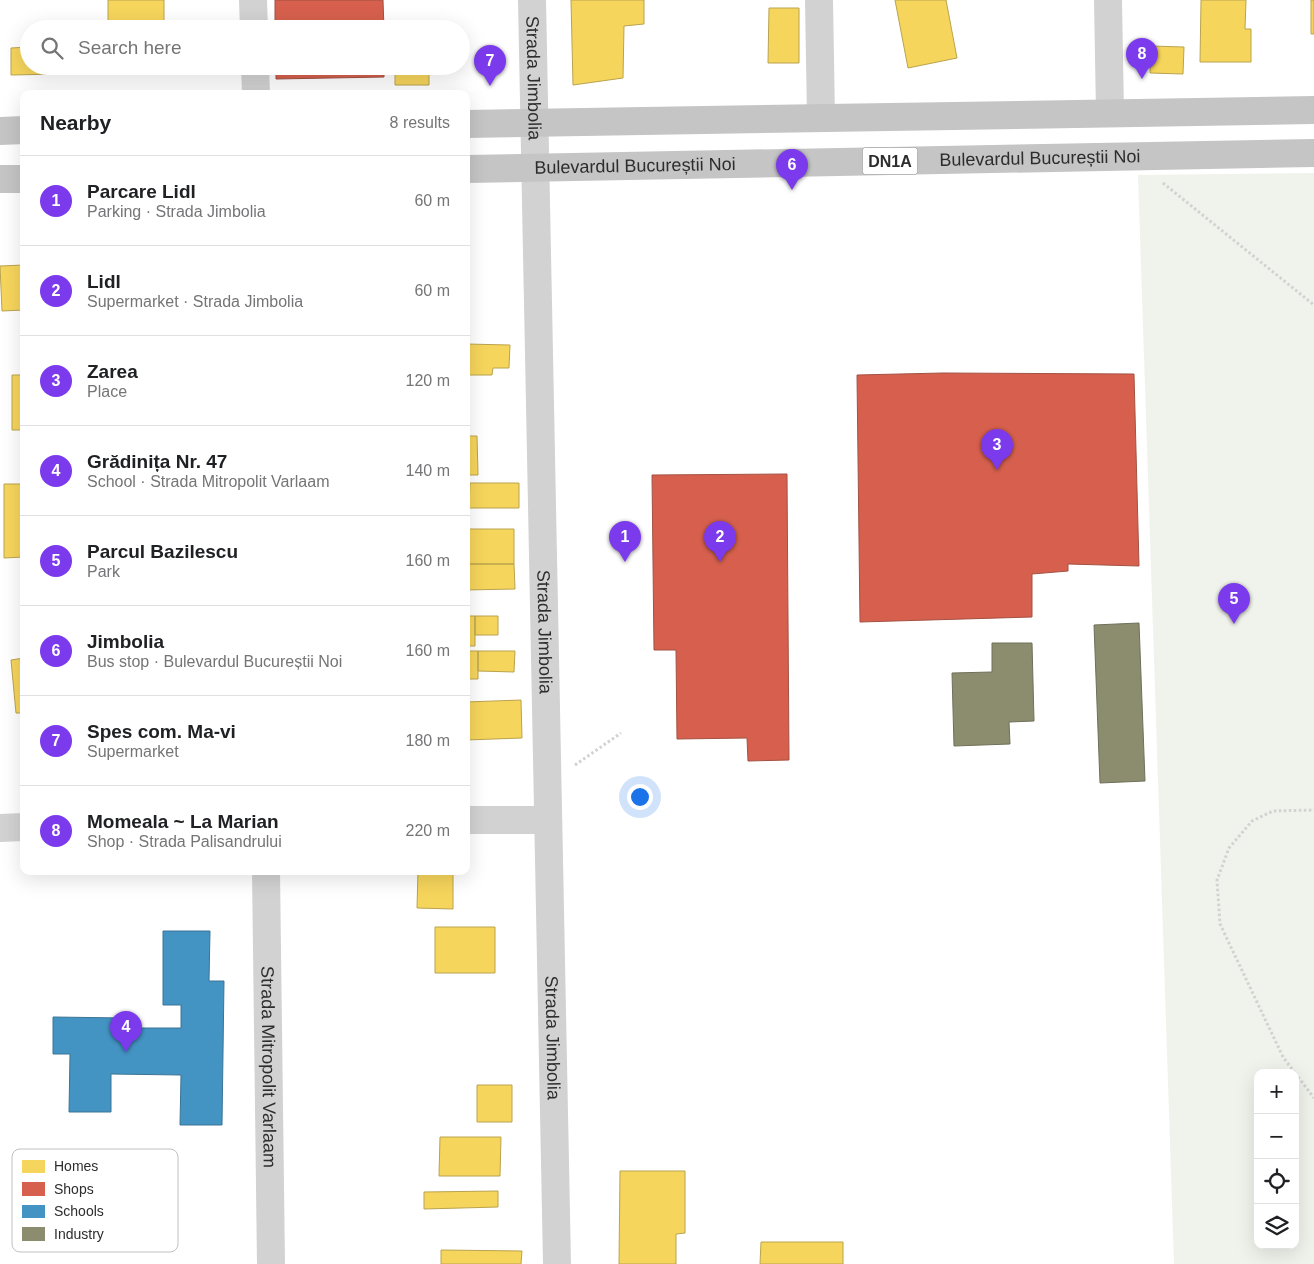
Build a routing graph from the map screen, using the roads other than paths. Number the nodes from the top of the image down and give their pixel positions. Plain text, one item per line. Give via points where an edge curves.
1 (253, 0) edge
2 (532, 0) edge
3 (819, 0) edge
4 (1108, 0) edge
5 (254, 20) edge
6 (255, 75) edge
7 (256, 90) edge
8 (1314, 110) edge
9 (1110, 113) junction
10 (821, 118) junction
11 (534, 123) junction
12 (470, 124) edge
13 (20, 130) edge
14 (0, 131) edge
15 (1314, 153) edge
16 (536, 168) junction
17 (470, 169) edge
18 (20, 178) edge
19 (0, 179) edge
20 (470, 820) edge
21 (548, 820) junction
22 (20, 827) edge
23 (0, 828) edge
24 (266, 875) edge
25 (272, 1264) edge
26 (557, 1264) edge

1 - 5 street
2 - 11 street, Strada Jimbolia
3 - 10 street
4 - 9 street
6 - 7 street
8 - 9 main road
9 - 10 main road
10 - 11 main road
11 - 12 main road
11 - 16 street, Strada Jimbolia
13 - 14 main road
15 - 16 main road, Bulevardul Bucureștii Noi / DN1A
16 - 17 main road, Bulevardul Bucureștii Noi / DN1A
16 - 21 street, Strada Jimbolia
18 - 19 main road
20 - 21 street
21 - 26 street, Strada Jimbolia
22 - 23 street
24 - 25 street, Strada Mitropolit Varlaam

